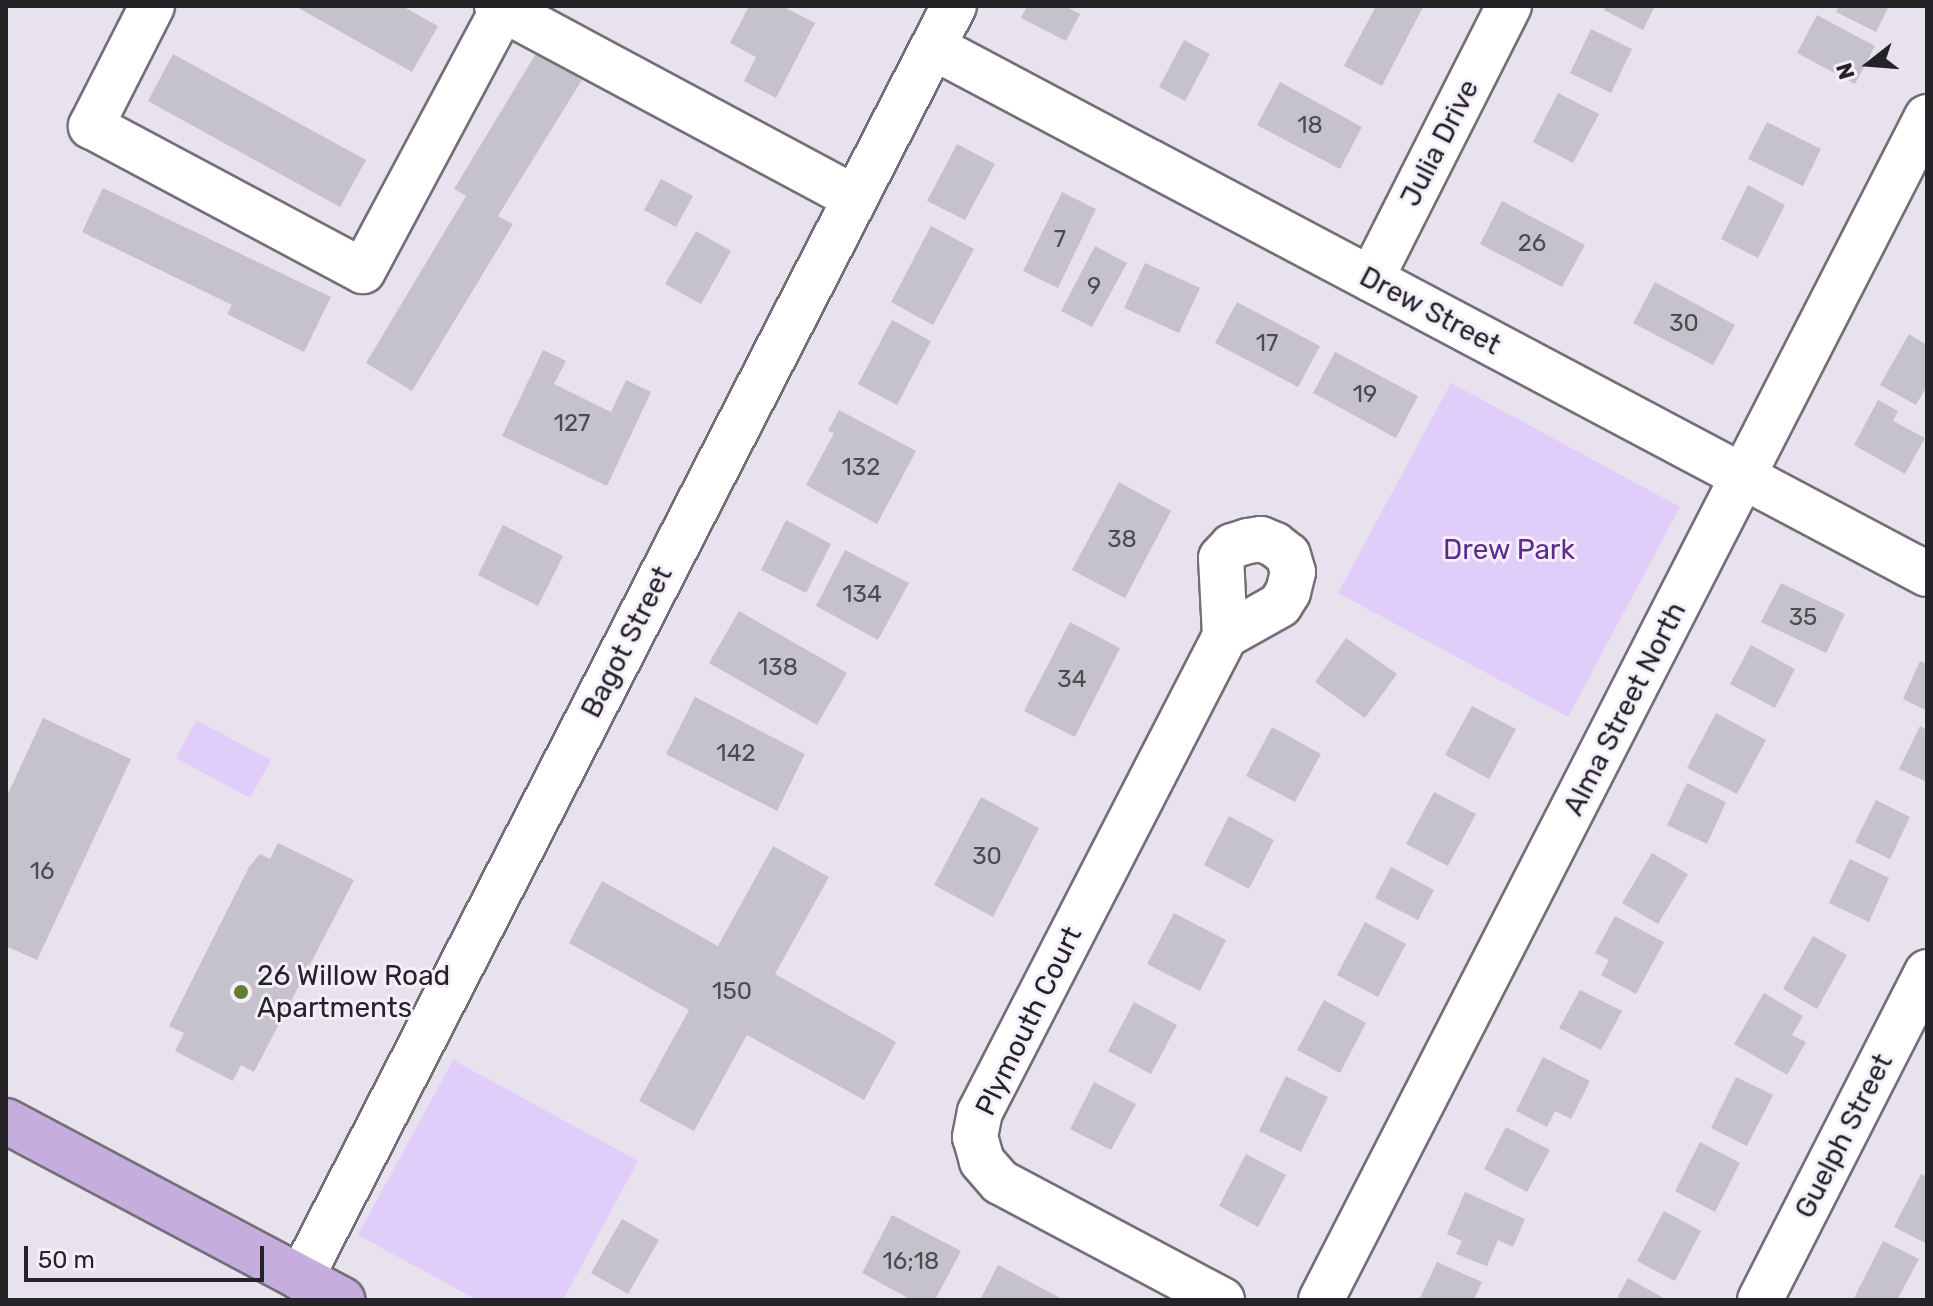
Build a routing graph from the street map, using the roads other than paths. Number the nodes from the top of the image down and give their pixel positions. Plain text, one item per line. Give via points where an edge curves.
1 (152, 6) edge
2 (954, 6) edge
3 (1509, 6) edge
4 (500, 8) edge
5 (933, 47) junction
6 (1927, 117) edge
7 (855, 198) junction
8 (1371, 279) junction
9 (1744, 477) junction
10 (1927, 574) edge
11 (1225, 636) dead end
12 (1927, 972) edge
13 (6, 1121) edge
14 (301, 1278) junction
15 (342, 1300) edge
16 (1222, 1300) edge
17 (1321, 1300) edge
18 (1760, 1300) edge

1 - 4 street via 91,126 363,271
2 - 5 street, Bagot Street
3 - 8 street, Julia Drive
4 - 7 street
5 - 7 street, Bagot Street
5 - 8 street, Drew Street
6 - 9 street, Alma Street North
7 - 14 street, Bagot Street
8 - 9 street, Drew Street
9 - 10 street, Drew Street
9 - 17 street, Alma Street North
11 - 16 street, Plymouth Court via 980,1112 975,1137 982,1161 1000,1182
12 - 18 street, Guelph Street
13 - 14 main road
14 - 15 main road

